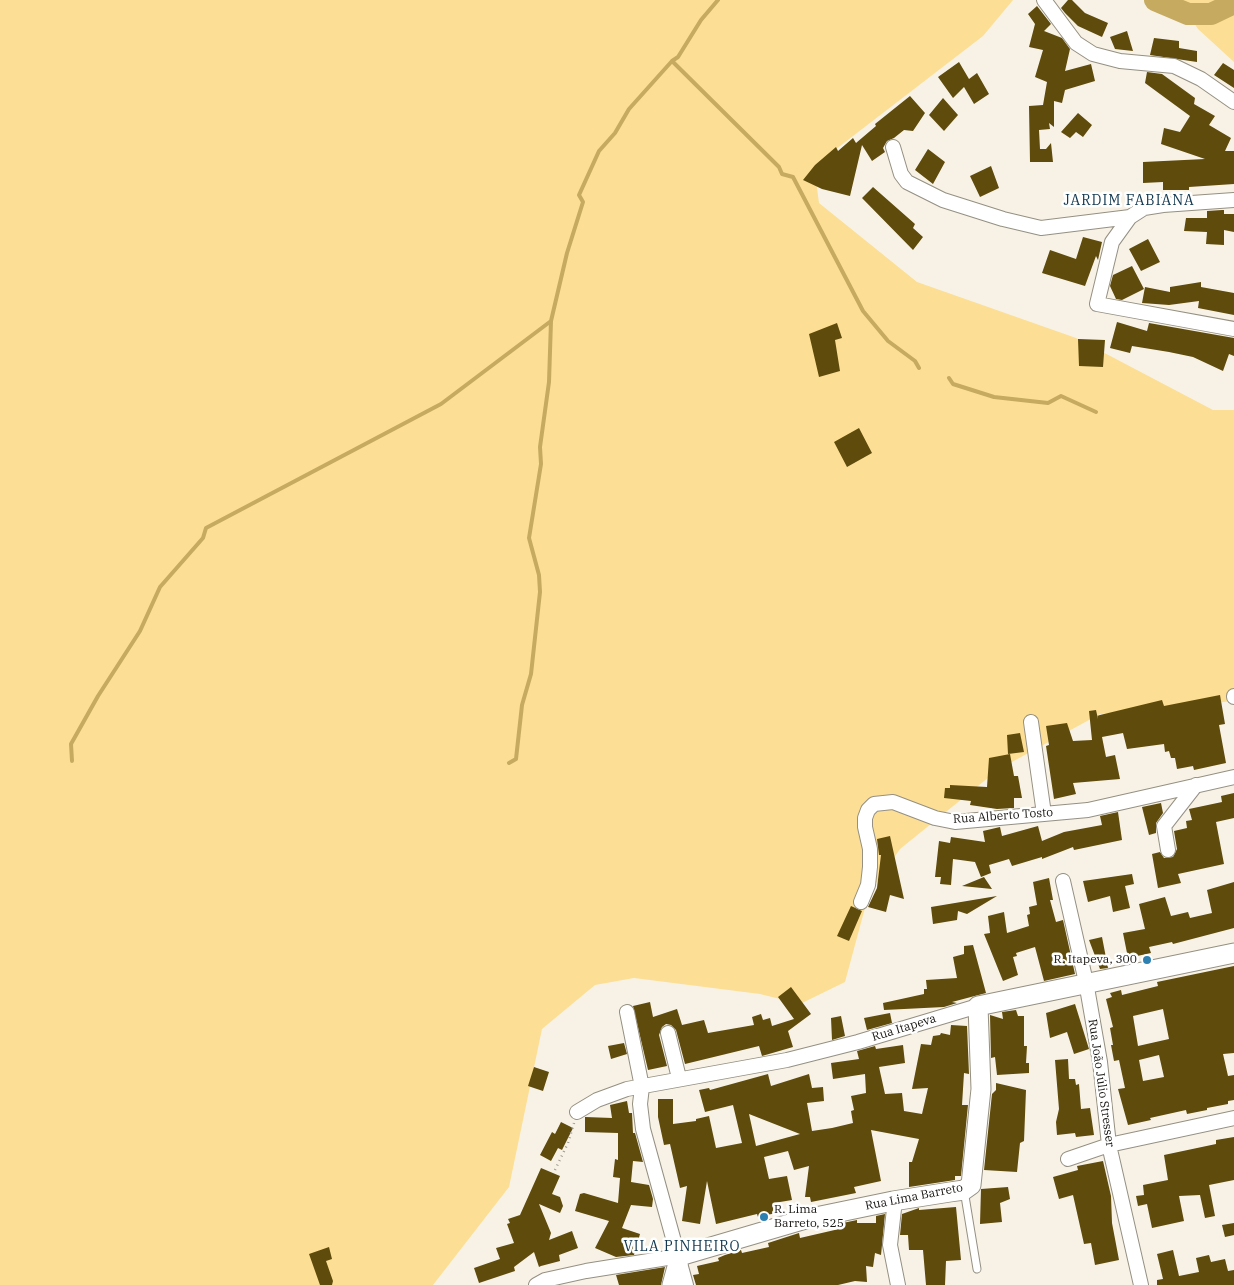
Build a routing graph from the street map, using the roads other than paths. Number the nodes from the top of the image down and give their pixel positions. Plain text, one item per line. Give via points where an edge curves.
1 (1044, 0) edge
2 (1234, 102) edge
3 (893, 147) dead end
4 (1234, 200) edge
5 (1130, 217) junction
6 (1234, 329) edge
7 (1030, 722) dead end
8 (1234, 777) edge
9 (1196, 785) junction
10 (1044, 814) junction
11 (1168, 850) dead end
12 (1063, 881) dead end
13 (861, 902) dead end
14 (1234, 953) edge
15 (1086, 982) junction
16 (978, 1006) junction
17 (627, 1012) dead end
18 (668, 1033) dead end
19 (679, 1078) junction
20 (642, 1087) junction
21 (577, 1112) road end
22 (1234, 1118) edge
23 (1109, 1145) junction
24 (1068, 1159) dead end
25 (967, 1187) junction
26 (895, 1200) junction
27 (680, 1256) junction
28 (976, 1269) dead end
29 (536, 1285) edge
30 (672, 1285) edge
31 (686, 1285) edge
32 (898, 1285) edge
33 (1141, 1285) edge

1 - 2 street via 1076,43 1093,54 1120,61 1174,66 1201,79
3 - 5 street via 901,174 907,182 943,200 1003,219 1041,228
4 - 5 street via 1144,208
5 - 6 street via 1112,242 1097,304
7 - 10 street
8 - 9 street, Rua Alberto Tosto
9 - 10 street, Rua Alberto Tosto via 1088,810
9 - 11 street via 1164,826
10 - 13 street, Rua Alberto Tosto via 955,822 934,818 893,802 874,804 865,818 870,867 868,885
12 - 15 street, Rua João Júlio Stresser
14 - 15 street, Rua Itapeva
15 - 16 street, Rua Itapeva
15 - 23 street, Rua João Júlio Stresser via 1100,1062
16 - 19 street, Rua Itapeva via 787,1060
16 - 25 street via 981,1089
17 - 20 street
18 - 19 street
19 - 20 street, Rua Itapeva
20 - 21 street, Rua Itapeva via 596,1100
20 - 27 street via 643,1129
22 - 23 street
23 - 24 street
23 - 33 street, Rua João Júlio Stresser
25 - 26 street, Rua Lima Barreto
25 - 28 lane
26 - 27 street, Rua Lima Barreto via 806,1218
26 - 32 street via 890,1245
27 - 29 street, Rua Lima Barreto via 594,1270 545,1280
27 - 30 street
27 - 31 street

